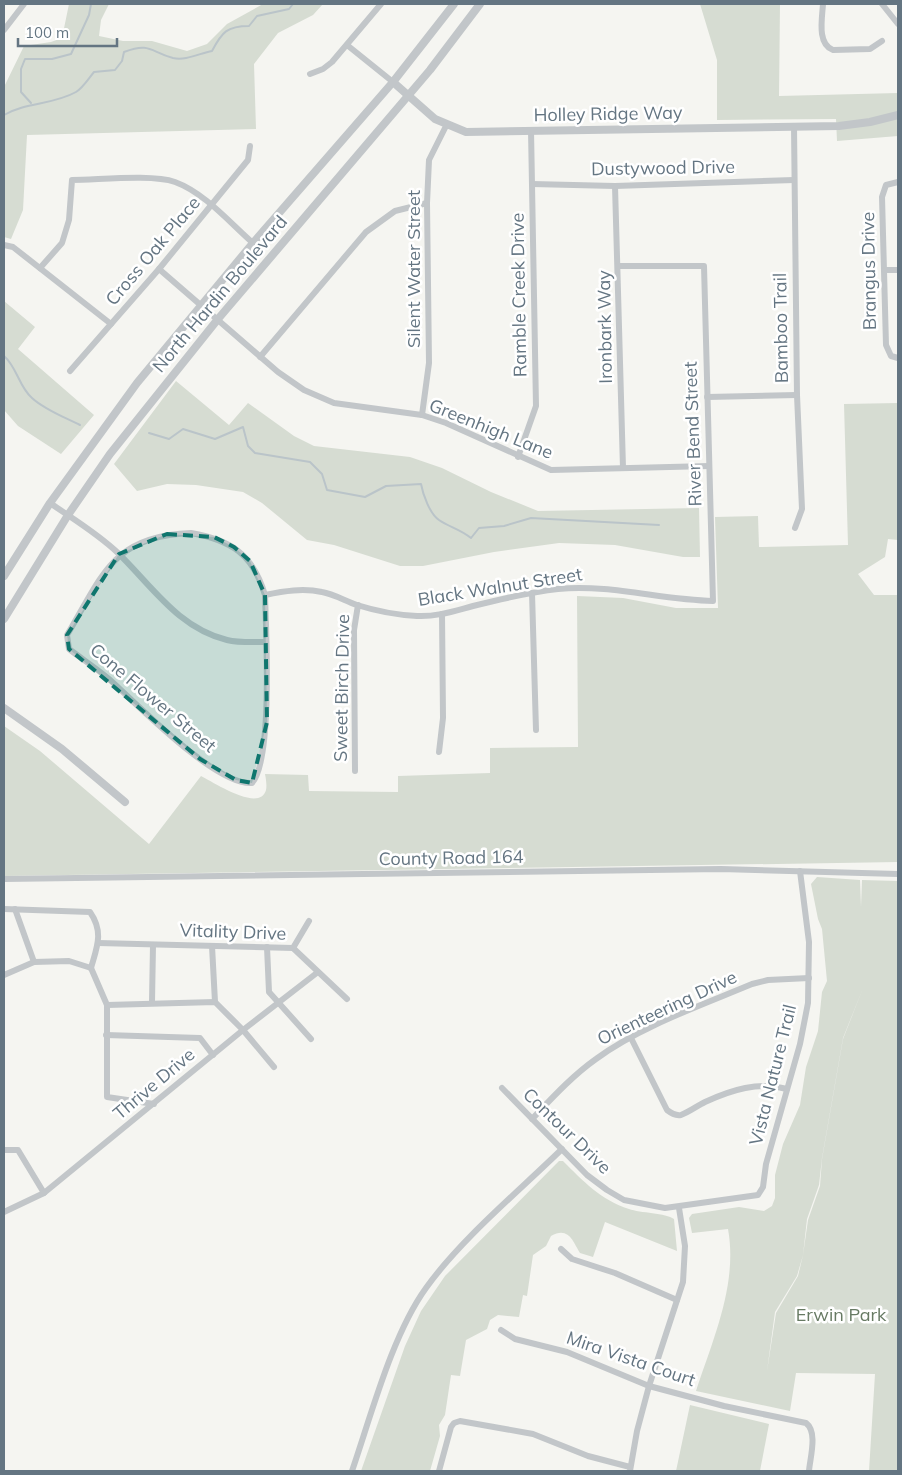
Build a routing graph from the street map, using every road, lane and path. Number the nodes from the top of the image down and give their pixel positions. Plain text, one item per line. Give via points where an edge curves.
1 (24, 4) edge
2 (381, 4) edge
3 (454, 4) edge
4 (480, 4) edge
5 (823, 4) edge
6 (882, 4) edge
7 (898, 24) edge
8 (4, 30) edge
9 (882, 41) dead end
10 (348, 45) junction
11 (310, 74) dead end
12 (393, 82) junction
13 (407, 96) junction
14 (898, 114) edge
15 (446, 126) junction
16 (794, 126) junction
17 (531, 130) junction
18 (250, 146) dead end
19 (794, 180) junction
20 (898, 182) edge
21 (532, 184) junction
22 (615, 186) junction
23 (427, 203) junction
24 (211, 206) junction
25 (253, 243) junction
26 (4, 245) edge
27 (618, 266) junction
28 (40, 268) junction
29 (159, 269) junction
30 (885, 270) junction
31 (898, 270) edge
32 (202, 305) junction
33 (218, 319) junction
34 (111, 324) junction
35 (260, 357) junction
36 (898, 358) edge
37 (70, 371) dead end
38 (797, 395) junction
39 (707, 397) junction
40 (422, 415) junction
41 (518, 457) junction
42 (709, 466) junction
43 (623, 468) junction
44 (50, 503) junction
45 (68, 515) junction
46 (795, 528) dead end
47 (119, 554) junction
48 (4, 576) edge
49 (532, 593) junction
50 (265, 595) junction
51 (713, 601) joint
52 (358, 605) junction
53 (442, 614) junction
54 (4, 619) edge
55 (266, 642) junction
56 (4, 708) edge
57 (536, 730) dead end
58 (439, 752) dead end
59 (355, 771) dead end
60 (125, 802) dead end
61 (800, 870) junction
62 (898, 874) edge
63 (4, 879) edge
64 (4, 909) edge
65 (15, 909) junction
66 (309, 921) dead end
67 (98, 942) junction
68 (153, 945) junction
69 (212, 946) junction
70 (267, 947) junction
71 (293, 948) junction
72 (34, 962) junction
73 (91, 968) junction
74 (318, 972) junction
75 (4, 975) edge
76 (809, 978) junction
77 (347, 999) dead end
78 (152, 1002) junction
79 (215, 1002) junction
80 (278, 1003) junction
81 (107, 1005) junction
82 (243, 1030) junction
83 (106, 1035) junction
84 (631, 1038) junction
85 (311, 1039) dead end
86 (213, 1055) junction
87 (274, 1067) dead end
88 (502, 1088) dead end
89 (787, 1089) junction
90 (154, 1104) junction
91 (532, 1119) junction
92 (562, 1149) junction
93 (4, 1150) edge
94 (44, 1193) junction
95 (758, 1195) joint
96 (680, 1208) junction
97 (4, 1212) edge
98 (561, 1249) dead end
99 (677, 1300) junction
100 (502, 1330) dead end
101 (649, 1386) junction
102 (630, 1469) edge
103 (352, 1471) edge
104 (440, 1471) edge
105 (809, 1471) edge

1 - 8 street
2 - 10 street
3 - 12 street, North Hardin Boulevard
4 - 13 street, North Hardin Boulevard
5 - 9 street via 822,39 828,48 867,50
6 - 7 street
10 - 11 street via 328,65
10 - 12 street, Holley Ridge Way
12 - 13 street, Holley Ridge Way
12 - 25 street, North Hardin Boulevard
13 - 15 street, Holley Ridge Way
13 - 33 street, North Hardin Boulevard
14 - 16 street, Holley Ridge Way via 854,124
15 - 17 street, Holley Ridge Way via 473,133
15 - 23 street, Silent Water Street via 429,160
16 - 17 street, Holley Ridge Way
16 - 19 street, Bamboo Trail
17 - 21 street, Ramble Creek Drive
18 - 24 street, Cross Oak Place via 248,160
19 - 22 street, Dustywood Drive
19 - 38 street, Bamboo Trail
20 - 30 street, Brangus Drive via 886,185 882,197
21 - 22 street, Dustywood Drive
21 - 41 street, Ramble Creek Drive via 536,406
22 - 27 street, Ironbark Way
23 - 35 street via 395,211 366,232
23 - 40 street, Silent Water Street via 430,363
24 - 25 street
24 - 28 street via 174,182 154,179 72,180 70,220 62,242
24 - 29 street, Cross Oak Place
25 - 32 street, North Hardin Boulevard
26 - 28 street via 13,247
27 - 39 street, River Bend Street via 704,266
27 - 43 street, Ironbark Way
28 - 34 street
29 - 32 street, Greenhigh Lane
29 - 34 street, Cross Oak Place
30 - 31 street
30 - 36 street, Brangus Drive via 886,344 891,356
32 - 33 street, Greenhigh Lane
32 - 44 street, North Hardin Boulevard via 137,383
33 - 35 street, Greenhigh Lane
33 - 45 street, North Hardin Boulevard via 110,454
34 - 37 street, Cross Oak Place
35 - 40 street, Greenhigh Lane via 304,390 334,403
38 - 39 street
38 - 46 street, Bamboo Trail via 802,509
39 - 42 street, River Bend Street
40 - 41 street, Greenhigh Lane
41 - 43 street, Greenhigh Lane via 551,470
42 - 43 street, Greenhigh Lane
42 - 51 street, River Bend Street
44 - 45 street
44 - 48 street, North Hardin Boulevard
45 - 47 street via 99,535
45 - 54 street, North Hardin Boulevard
47 - 50 street via 145,540 166,534 214,537 234,547 250,561
47 - 55 street via 152,592 195,627 230,641
47 - 55 street, Cone Flower Street via 103,574 67,635 69,649 200,759 246,784 252,783 257,775 266,722
49 - 51 street, Black Walnut Street via 593,588
49 - 53 street, Black Walnut Street
49 - 57 street
50 - 52 street, Black Walnut Street via 303,589
50 - 55 street
52 - 53 street, Black Walnut Street via 396,614
52 - 59 street, Sweet Birch Drive via 354,630
53 - 58 street via 443,718
56 - 60 street via 62,749
61 - 62 street, County Road 164
61 - 63 street, County Road 164
61 - 76 street, Vista Nature Trail via 809,942
64 - 65 street
65 - 67 street via 90,912 97,922
65 - 72 street
66 - 71 street
67 - 68 street, Vitality Drive
67 - 73 street
68 - 69 street, Vitality Drive
68 - 78 street
69 - 70 street, Vitality Drive
69 - 79 street
70 - 71 street, Vitality Drive
70 - 80 street via 270,992
71 - 74 street, Vitality Drive
72 - 73 street via 68,961
72 - 75 street
73 - 81 street
74 - 77 street, Vitality Drive
74 - 80 street, Thrive Drive
76 - 84 street, Orienteering Drive via 752,984
76 - 89 street, Vista Nature Trail via 806,1019
78 - 79 street
78 - 81 street
79 - 82 street
80 - 82 street, Thrive Drive
80 - 85 street
81 - 83 street
82 - 86 street, Thrive Drive
82 - 87 street
83 - 86 street via 200,1038
83 - 90 street via 107,1097
84 - 89 street via 667,1110 673,1114 681,1115 744,1088 766,1086
84 - 91 street, Orienteering Drive via 570,1080
86 - 90 street, Thrive Drive
88 - 91 street, Contour Drive
89 - 95 street, Vista Nature Trail via 766,1164 763,1187
90 - 94 street, Thrive Drive
91 - 92 street, Contour Drive
92 - 96 street, Contour Drive via 588,1175 624,1200 645,1206
92 - 103 street via 460,1248 426,1288 399,1338
93 - 94 street via 18,1150
94 - 97 street, Thrive Drive
95 - 96 street, Contour Drive via 735,1196
96 - 99 street via 686,1263
98 - 99 street via 572,1259 615,1273
99 - 101 street
100 - 101 street, Mira Vista Court via 514,1340 567,1352
101 - 102 street
101 - 105 street, Mira Vista Court via 741,1410 802,1421 810,1426 812,1434
102 - 104 street via 514,1429 460,1420 454,1423

